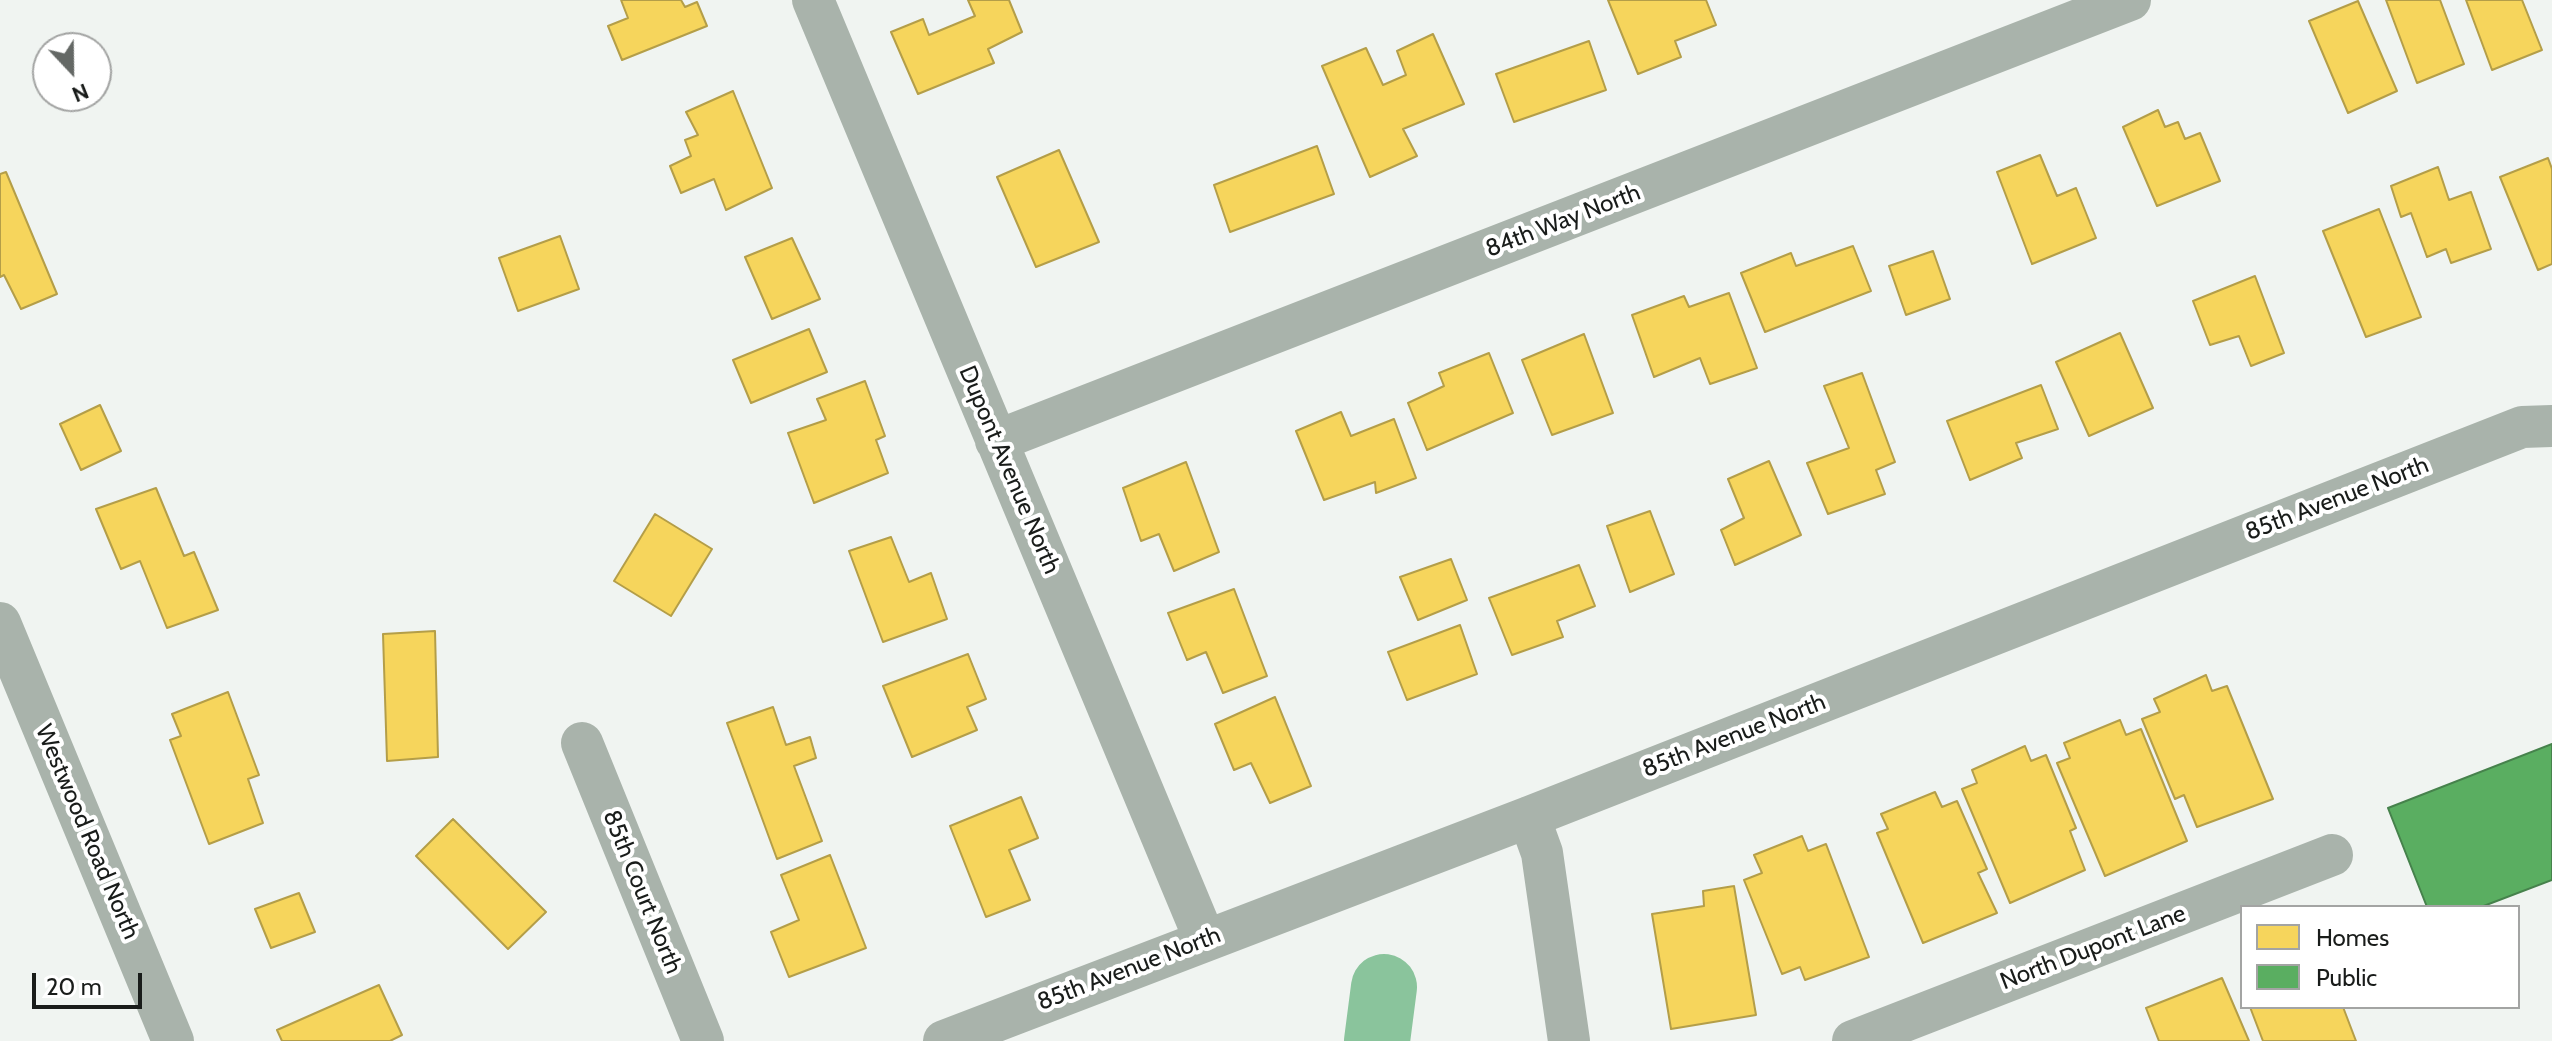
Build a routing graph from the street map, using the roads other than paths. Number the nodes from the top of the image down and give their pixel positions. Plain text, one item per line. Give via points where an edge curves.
1 (813, 0) edge
2 (2130, 0) edge
3 (2542, 418) edge
4 (996, 441) junction
5 (0, 623) edge
6 (582, 743) dead end
7 (1529, 817) junction
8 (2332, 855) dead end
9 (1205, 940) junction
10 (173, 1041) edge
11 (703, 1041) edge
12 (944, 1041) edge
13 (1569, 1041) edge
14 (1853, 1041) edge

1 - 4 street, Dupont Avenue North
2 - 4 street, 84th Way North
3 - 7 street, 85th Avenue North
4 - 9 street, Dupont Avenue North
5 - 10 street, Westwood Road North
6 - 11 street, 85th Court North
7 - 9 street, 85th Avenue North
7 - 13 street via 1542,853
8 - 14 street, North Dupont Lane
9 - 12 street, 85th Avenue North

